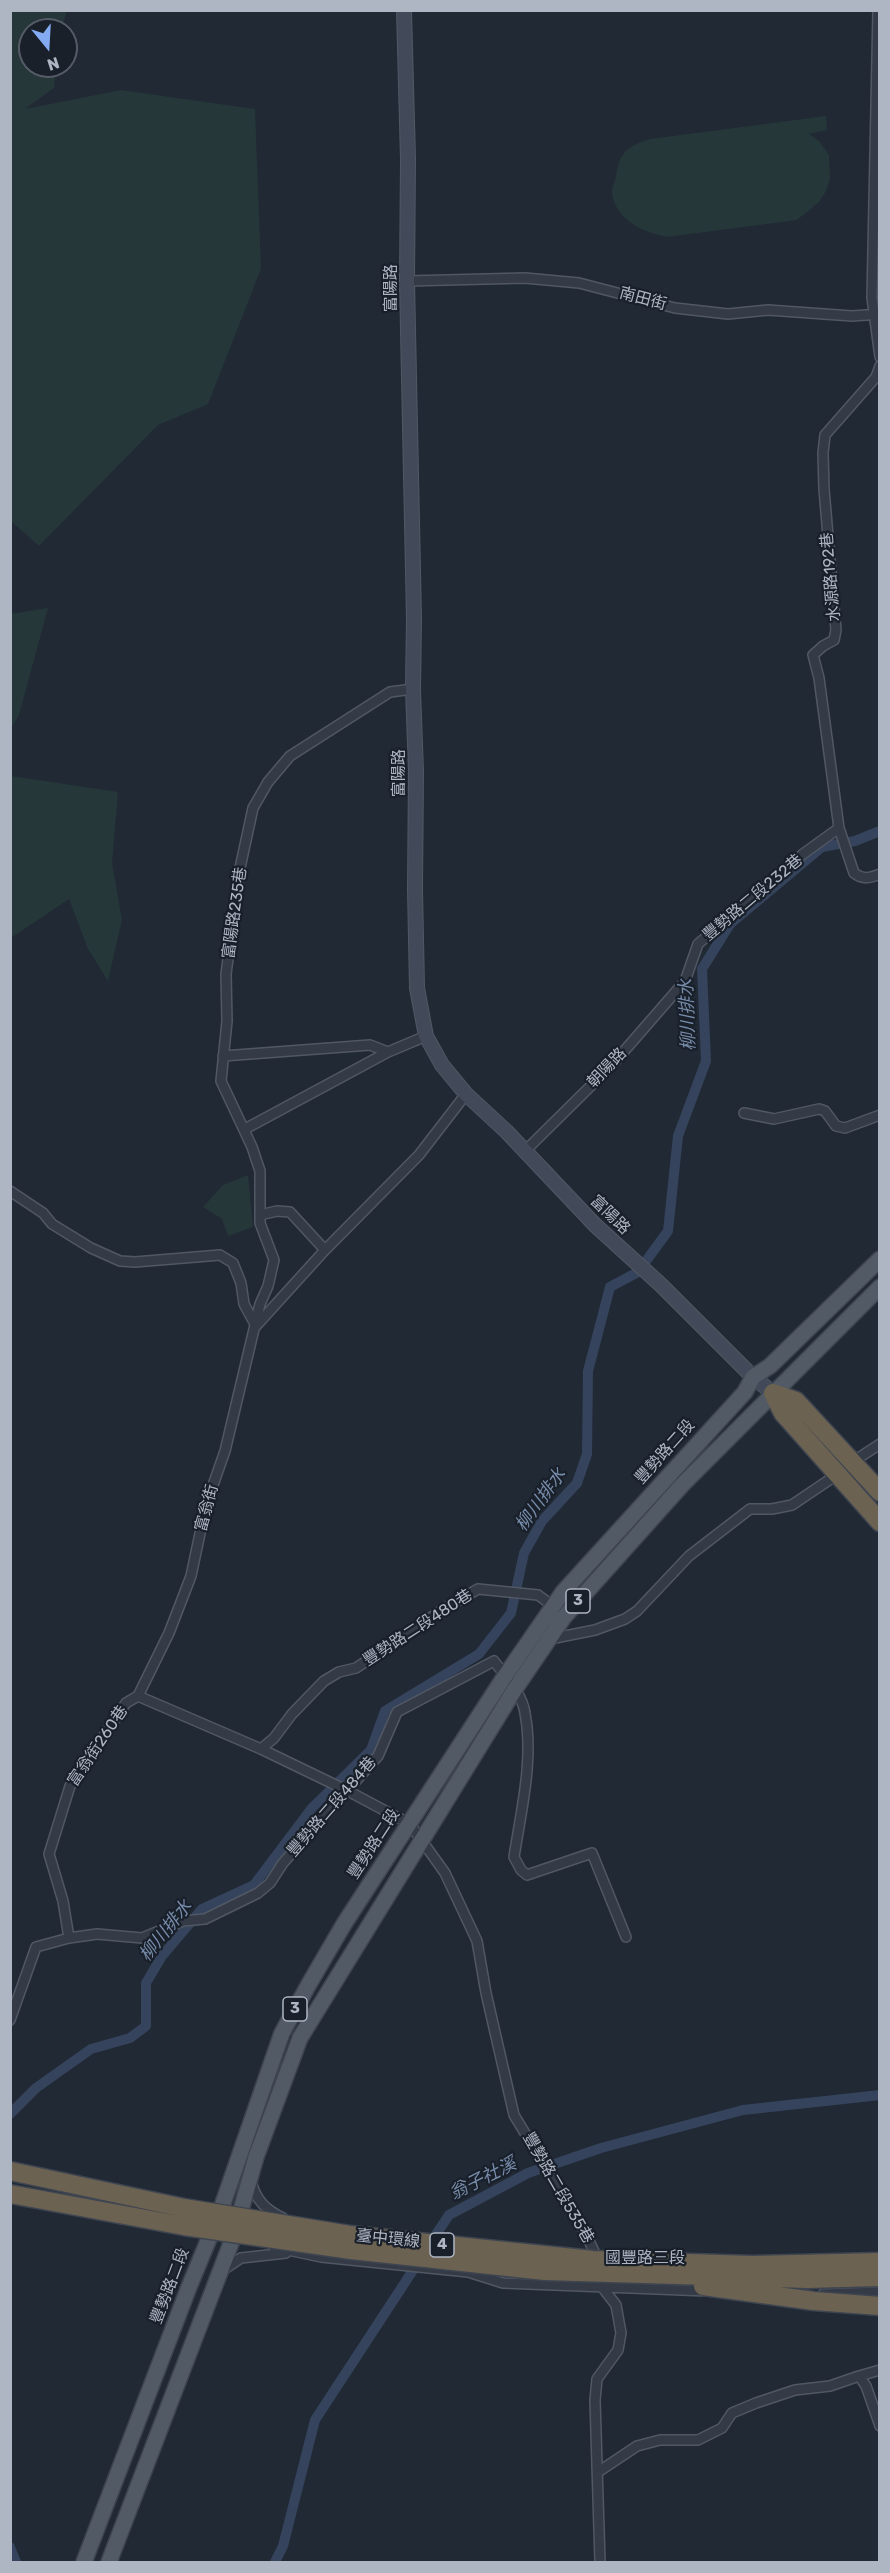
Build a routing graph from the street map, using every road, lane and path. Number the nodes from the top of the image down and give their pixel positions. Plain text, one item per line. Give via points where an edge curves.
1 (404, 10) edge
2 (878, 10) edge
3 (877, 144) edge
4 (407, 282) junction
5 (878, 315) edge
6 (879, 357) edge
7 (879, 366) edge
8 (412, 689) junction
9 (839, 828) junction
10 (879, 874) edge
11 (685, 981) joint
12 (426, 1036) junction
13 (388, 1052) junction
14 (223, 1056) junction
15 (466, 1094) junction
16 (744, 1113) dead end
17 (879, 1115) edge
18 (244, 1129) junction
19 (525, 1151) junction
20 (10, 1191) edge
21 (260, 1215) junction
22 (325, 1250) junction
23 (879, 1259) edge
24 (879, 1287) edge
25 (256, 1326) junction
26 (753, 1377) junction
27 (773, 1393) junction
28 (879, 1444) edge
29 (857, 1459) dead end
30 (832, 1478) dead end
31 (879, 1492) edge
32 (879, 1522) edge
33 (559, 1612) junction
34 (549, 1639) junction
35 (505, 1676) junction
36 (515, 1689) junction
37 (138, 1696) junction
38 (261, 1749) junction
39 (344, 1789) junction
40 (410, 1824) junction
41 (423, 1839) junction
42 (626, 1937) dead end
43 (69, 1938) junction
44 (10, 2020) edge
45 (10, 2171) edge
46 (251, 2172) junction
47 (10, 2194) edge
48 (220, 2212) junction
49 (240, 2216) junction
50 (305, 2228) junction
51 (210, 2236) junction
52 (233, 2238) junction
53 (296, 2252) junction
54 (879, 2253) edge
55 (597, 2258) junction
56 (879, 2260) edge
57 (752, 2265) junction
58 (468, 2272) junction
59 (621, 2275) junction
60 (879, 2277) edge
61 (215, 2282) junction
62 (601, 2282) junction
63 (879, 2292) edge
64 (879, 2306) edge
65 (879, 2370) edge
66 (859, 2376) junction
67 (879, 2426) edge
68 (598, 2472) junction
69 (84, 2562) edge
70 (109, 2562) edge
71 (600, 2562) edge

1 - 4 street, 富陽路
2 - 3 street
3 - 5 street via 872,298
4 - 5 street, 南田街 via 536,279 579,283 675,308 718,313 768,310
4 - 8 street, 富陽路
5 - 6 street
7 - 9 street, 水源路192巷 via 876,377 825,435 823,453 836,630 834,640 813,655
8 - 12 street, 富陽路 via 417,988
8 - 14 street, 富陽路235巷 via 390,692 290,756 253,808 240,868 226,974
9 - 10 street, 水源路192巷 via 854,873 860,878
9 - 11 street, 豐勢路二段232巷 via 698,944
11 - 19 street, 朝陽路 via 612,1065
12 - 13 street
12 - 15 street, 富陽路 via 442,1065
13 - 14 street via 370,1045
13 - 18 street
14 - 18 street, 富陽路235巷 via 221,1081
15 - 19 street, 富陽路
15 - 22 street, 富翁街 via 419,1155
16 - 17 street via 774,1119 819,1109 836,1126 844,1128
18 - 21 street, 富陽路235巷 via 261,1171
19 - 26 street, 富陽路 via 595,1225
20 - 25 street via 43,1213 51,1224 120,1261 220,1255 232,1263 241,1283 244,1304
21 - 22 street via 290,1212
21 - 25 street, 富陽路235巷 via 274,1260
22 - 25 street, 富翁街
23 - 26 main road, 豐勢路二段 / 3 via 770,1366
24 - 27 main road, 豐勢路二段 / 3
25 - 37 street, 富翁街 via 225,1451 206,1505 191,1576
26 - 27 street, 富陽路
26 - 33 main road, 豐勢路二段 / 3 via 745,1392 578,1575
27 - 31 highway via 796,1401
27 - 32 highway via 783,1413
27 - 33 main road, 豐勢路二段 / 3
28 - 29 street
30 - 34 street via 792,1505 750,1509 676,1568 625,1619 595,1630
33 - 34 main road, 豐勢路二段 / 3
33 - 35 main road, 豐勢路二段 / 3
33 - 38 street, 豐勢路二段480巷 via 538,1595 478,1589 356,1668 324,1681
34 - 36 main road, 豐勢路二段 / 3
35 - 36 street
35 - 39 street, 豐勢路二段484巷 via 494,1661 397,1712 378,1756
35 - 40 main road, 豐勢路二段 / 3
36 - 41 main road, 豐勢路二段 / 3
36 - 42 street via 525,1712 528,1755 514,1857 527,1875 592,1853
37 - 38 street
37 - 43 street, 富翁街260巷 via 126,1703 70,1786 63,1803 49,1854
38 - 39 street
39 - 40 street
39 - 43 street, 豐勢路二段484巷 via 258,1893 205,1919 183,1921 142,1938 97,1934
40 - 41 street, 豐勢路二段535巷
40 - 48 main road, 豐勢路二段 / 3 via 344,1924 282,2033
41 - 46 main road, 豐勢路二段 / 3 via 300,2038
41 - 55 street, 豐勢路二段535巷 via 445,1873 477,1941 512,2107
43 - 44 street via 36,1947
45 - 57 highway, 臺中環線 / 4, bridge via 184,2208 350,2235 593,2260
46 - 49 main road, 豐勢路二段 / 3
46 - 50 street, 國豐路三段 via 253,2189 263,2206
47 - 59 highway, 臺中環線 / 4, bridge via 184,2226 351,2250 544,2271
48 - 49 street, 國豐路三段
48 - 51 main road, 豐勢路二段 / 3
49 - 50 street, 國豐路三段
49 - 52 main road, 豐勢路二段 / 3
50 - 55 street, 國豐路三段, bridge
51 - 52 street, 國豐路三段
51 - 69 main road, 豐勢路二段 / 3
52 - 53 street, 國豐路三段
52 - 61 main road, 豐勢路二段 / 3
53 - 58 street, 國豐路三段
53 - 61 street, 國豐路三段 via 241,2258 226,2267
54 - 57 highway, bridge
55 - 56 street, 國豐路三段
55 - 62 street, 豐勢路二段535巷
56 - 57 highway, 臺中環線 / 4, bridge
58 - 62 street, 國豐路三段 via 498,2267
58 - 62 street, 國豐路三段 via 502,2283
59 - 60 highway, 臺中環線 / 4, bridge
59 - 64 highway, bridge
60 - 62 highway
61 - 70 main road, 豐勢路二段 / 3
62 - 63 street, 國豐路三段 via 785,2294
62 - 68 street, 豐勢路二段535巷 via 616,2305 621,2333 618,2350 597,2379
65 - 66 street
66 - 67 street
66 - 68 street via 756,2403 732,2413 722,2428 698,2440 660,2440 637,2446
68 - 71 street, 豐勢路二段535巷

